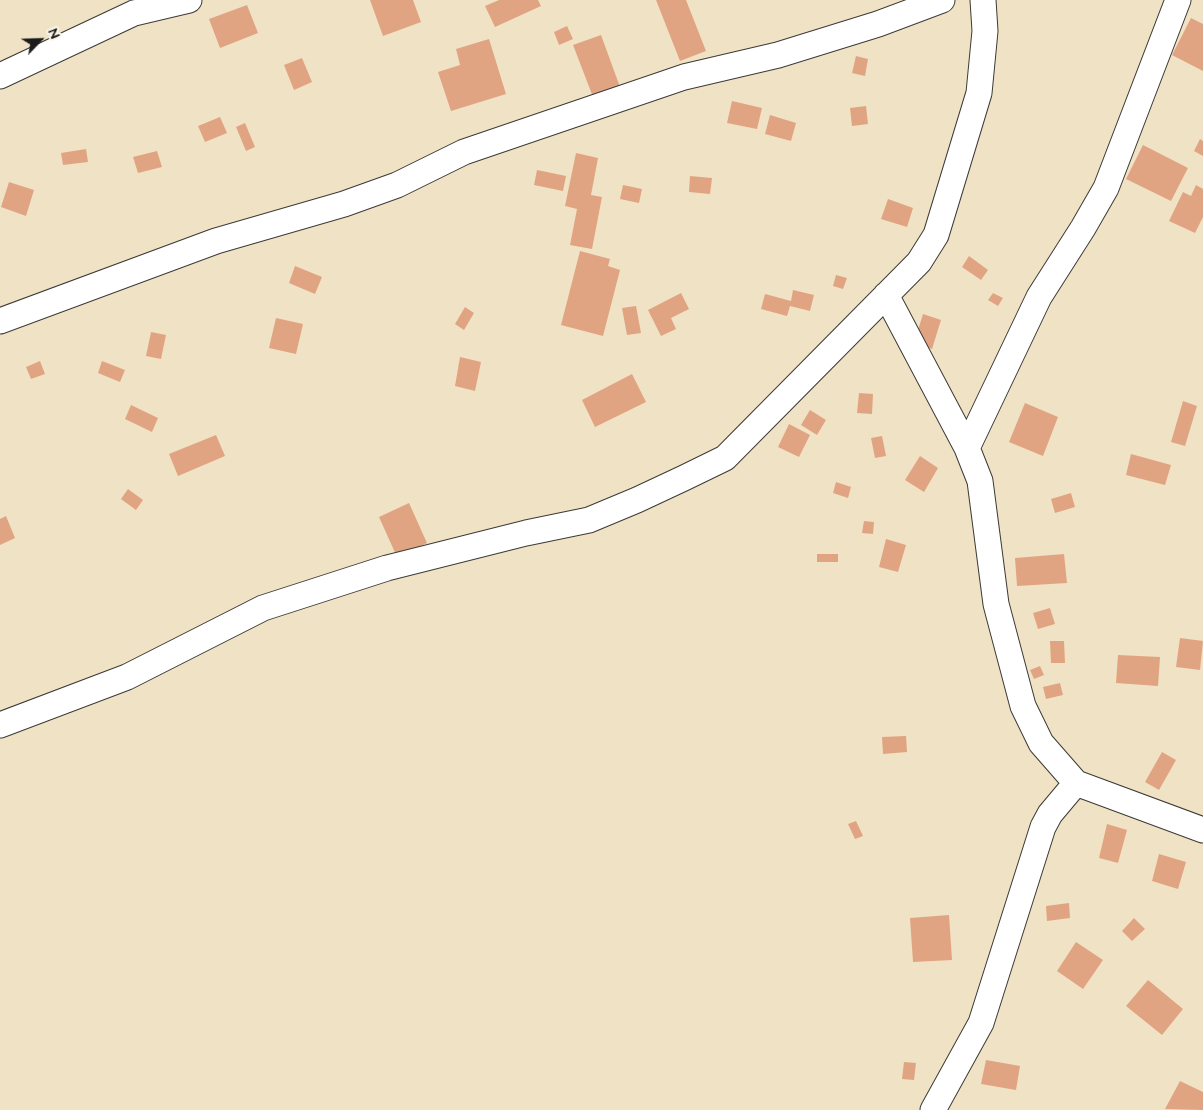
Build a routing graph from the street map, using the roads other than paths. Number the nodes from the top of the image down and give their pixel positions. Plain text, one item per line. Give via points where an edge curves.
1 (189, 0) edge
2 (942, 0) edge
3 (983, 0) edge
4 (1178, 0) edge
5 (0, 76) edge
6 (886, 295) junction
7 (0, 321) edge
8 (967, 448) junction
9 (0, 725) edge
10 (1076, 783) junction
11 (1203, 830) edge
12 (933, 1110) edge

1 - 5 street via 134,13
2 - 7 street via 778,55 684,77 648,89 464,152 397,186 216,241
3 - 6 street via 985,31 979,93 936,235 919,262
4 - 8 street via 1106,188 1039,297
6 - 8 street
6 - 9 street via 725,458 684,478 589,520 387,568 262,608 127,677
8 - 10 street via 980,481 996,604 1023,706 1041,743
10 - 11 street
10 - 12 street via 1042,827 981,1023

